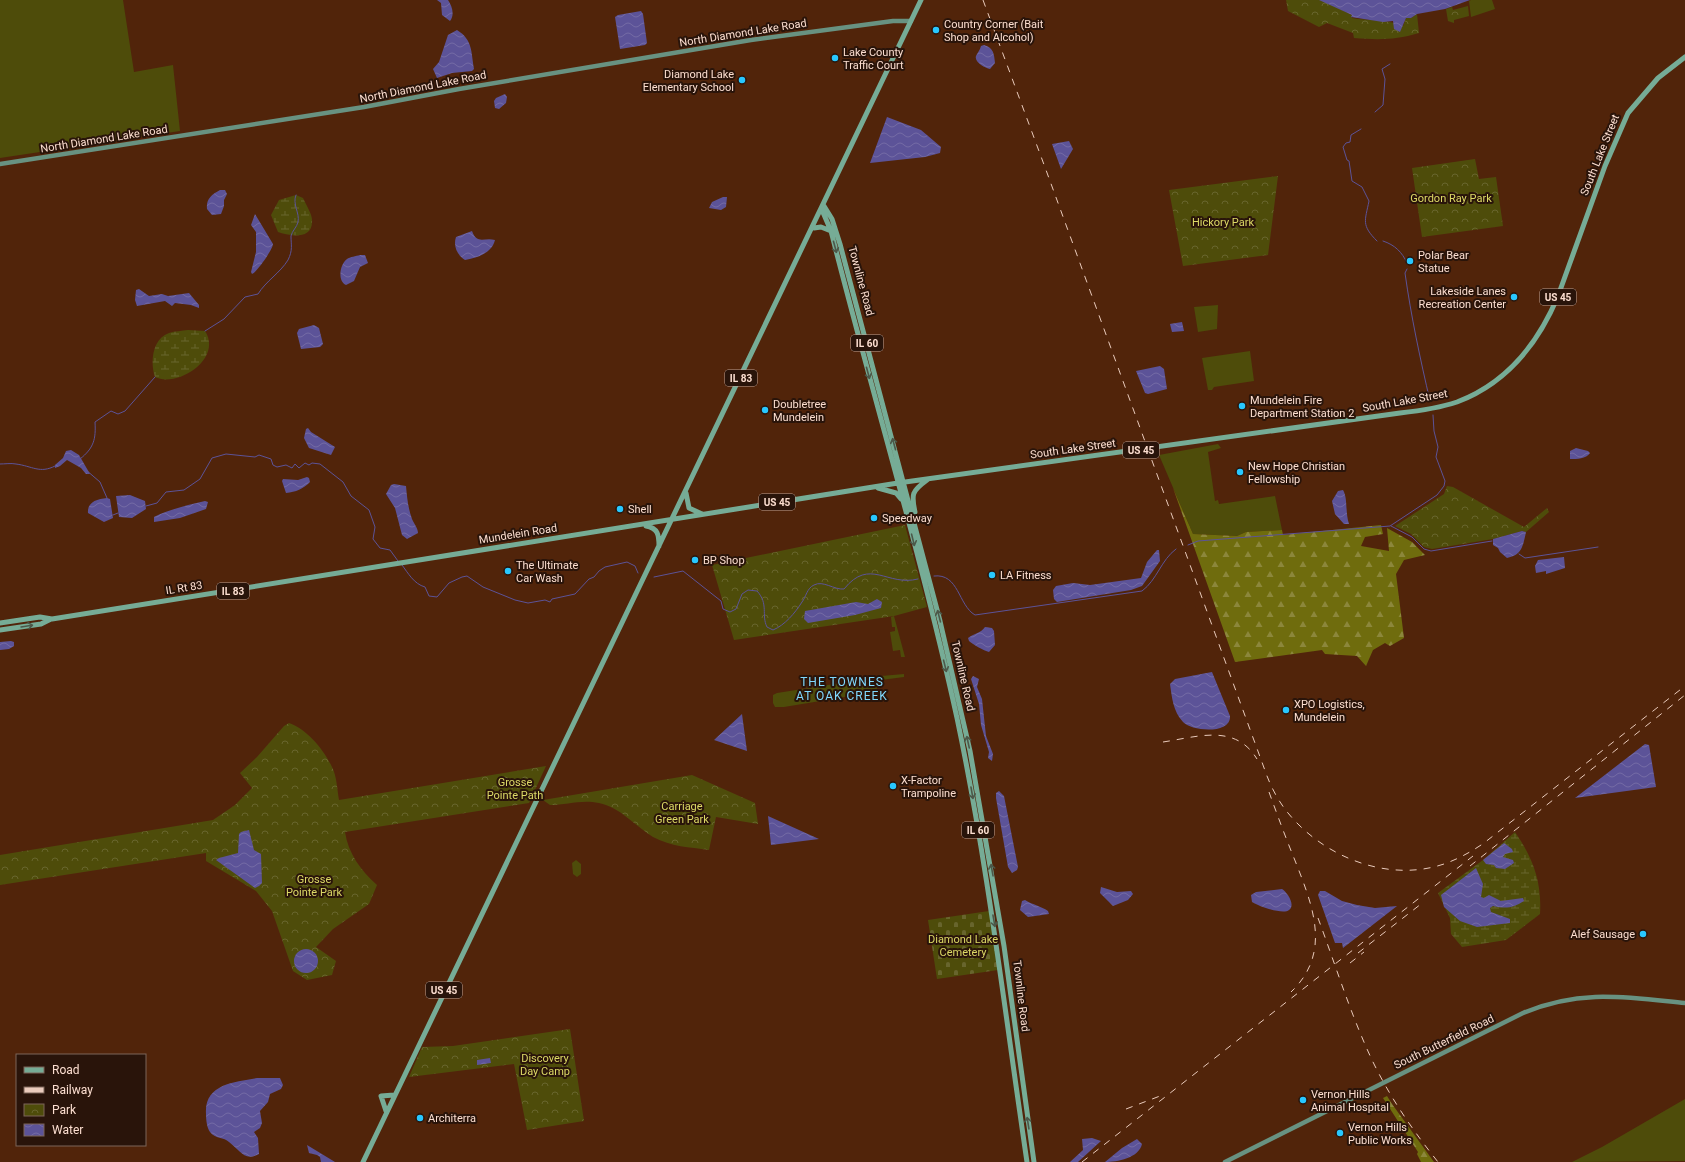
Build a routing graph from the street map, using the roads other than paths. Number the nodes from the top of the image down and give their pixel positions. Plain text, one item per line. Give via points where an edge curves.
1 (921, 0) edge
2 (911, 21) junction
3 (1685, 57) edge
4 (0, 164) edge
5 (823, 208) junction
6 (814, 228) junction
7 (830, 231) junction
8 (929, 479) junction
9 (904, 482) junction
10 (898, 483) junction
11 (869, 487) junction
12 (686, 492) junction
13 (903, 502) junction
14 (703, 514) junction
15 (673, 519) junction
16 (641, 525) junction
17 (916, 526) junction
18 (659, 547) junction
19 (366, 569) joint
20 (52, 619) junction
21 (0, 623) edge
22 (0, 630) edge
23 (1685, 1003) edge
24 (394, 1095) junction
25 (386, 1112) junction
26 (363, 1162) edge
27 (1027, 1162) edge
28 (1034, 1162) edge
29 (1225, 1162) edge

1 - 2 main road
2 - 4 street, North Diamond Lake Road via 893,21 751,40 364,107
2 - 5 main road
3 - 8 main road, South Lake Street / US 45 via 1658,78 1628,113 1605,166 1549,317 1535,341 1511,370 1484,388 1456,402 1406,412
5 - 6 main road, IL 83
5 - 7 main road, Townline Road / IL 60
9 -> 5 main road, Townline Road / IL 60 via 838,237 832,218
6 - 7 main road via 821,227
6 - 12 main road, IL 83
7 -> 10 main road, Townline Road / IL 60
8 - 9 main road, South Lake Street / US 45
8 - 17 main road via 915,489 913,494
9 - 10 main road, South Lake Street / US 45
9 - 17 main road, Townline Road / IL 60
10 - 11 main road, South Lake Street / US 45
10 - 13 main road, Townline Road / IL 60
11 - 13 main road via 890,490
11 - 14 main road, South Lake Street / US 45
12 - 14 main road via 689,508
12 - 15 main road, IL 83
13 -> 27 main road, Townline Road / IL 60 via 946,669 966,760 995,928
14 - 15 main road, South Lake Street / US 45
15 - 16 main road, Mundelein Road / IL 83
15 - 18 main road, US 45
16 - 18 main road via 656,529
16 - 19 main road, Mundelein Road / IL 83
28 -> 17 main road, Townline Road / IL 60 via 1002,933 970,751
18 - 24 main road, US 45
19 - 20 main road, IL Rt 83 / IL 83
20 - 21 main road, IL 83
22 -> 20 main road, IL 83 via 41,624
23 - 29 street, South Butterfield Road via 1601,996 1578,997 1547,1004 1523,1013
24 - 25 main road, US 45
24 - 25 main road via 381,1096
25 - 26 main road, US 45

